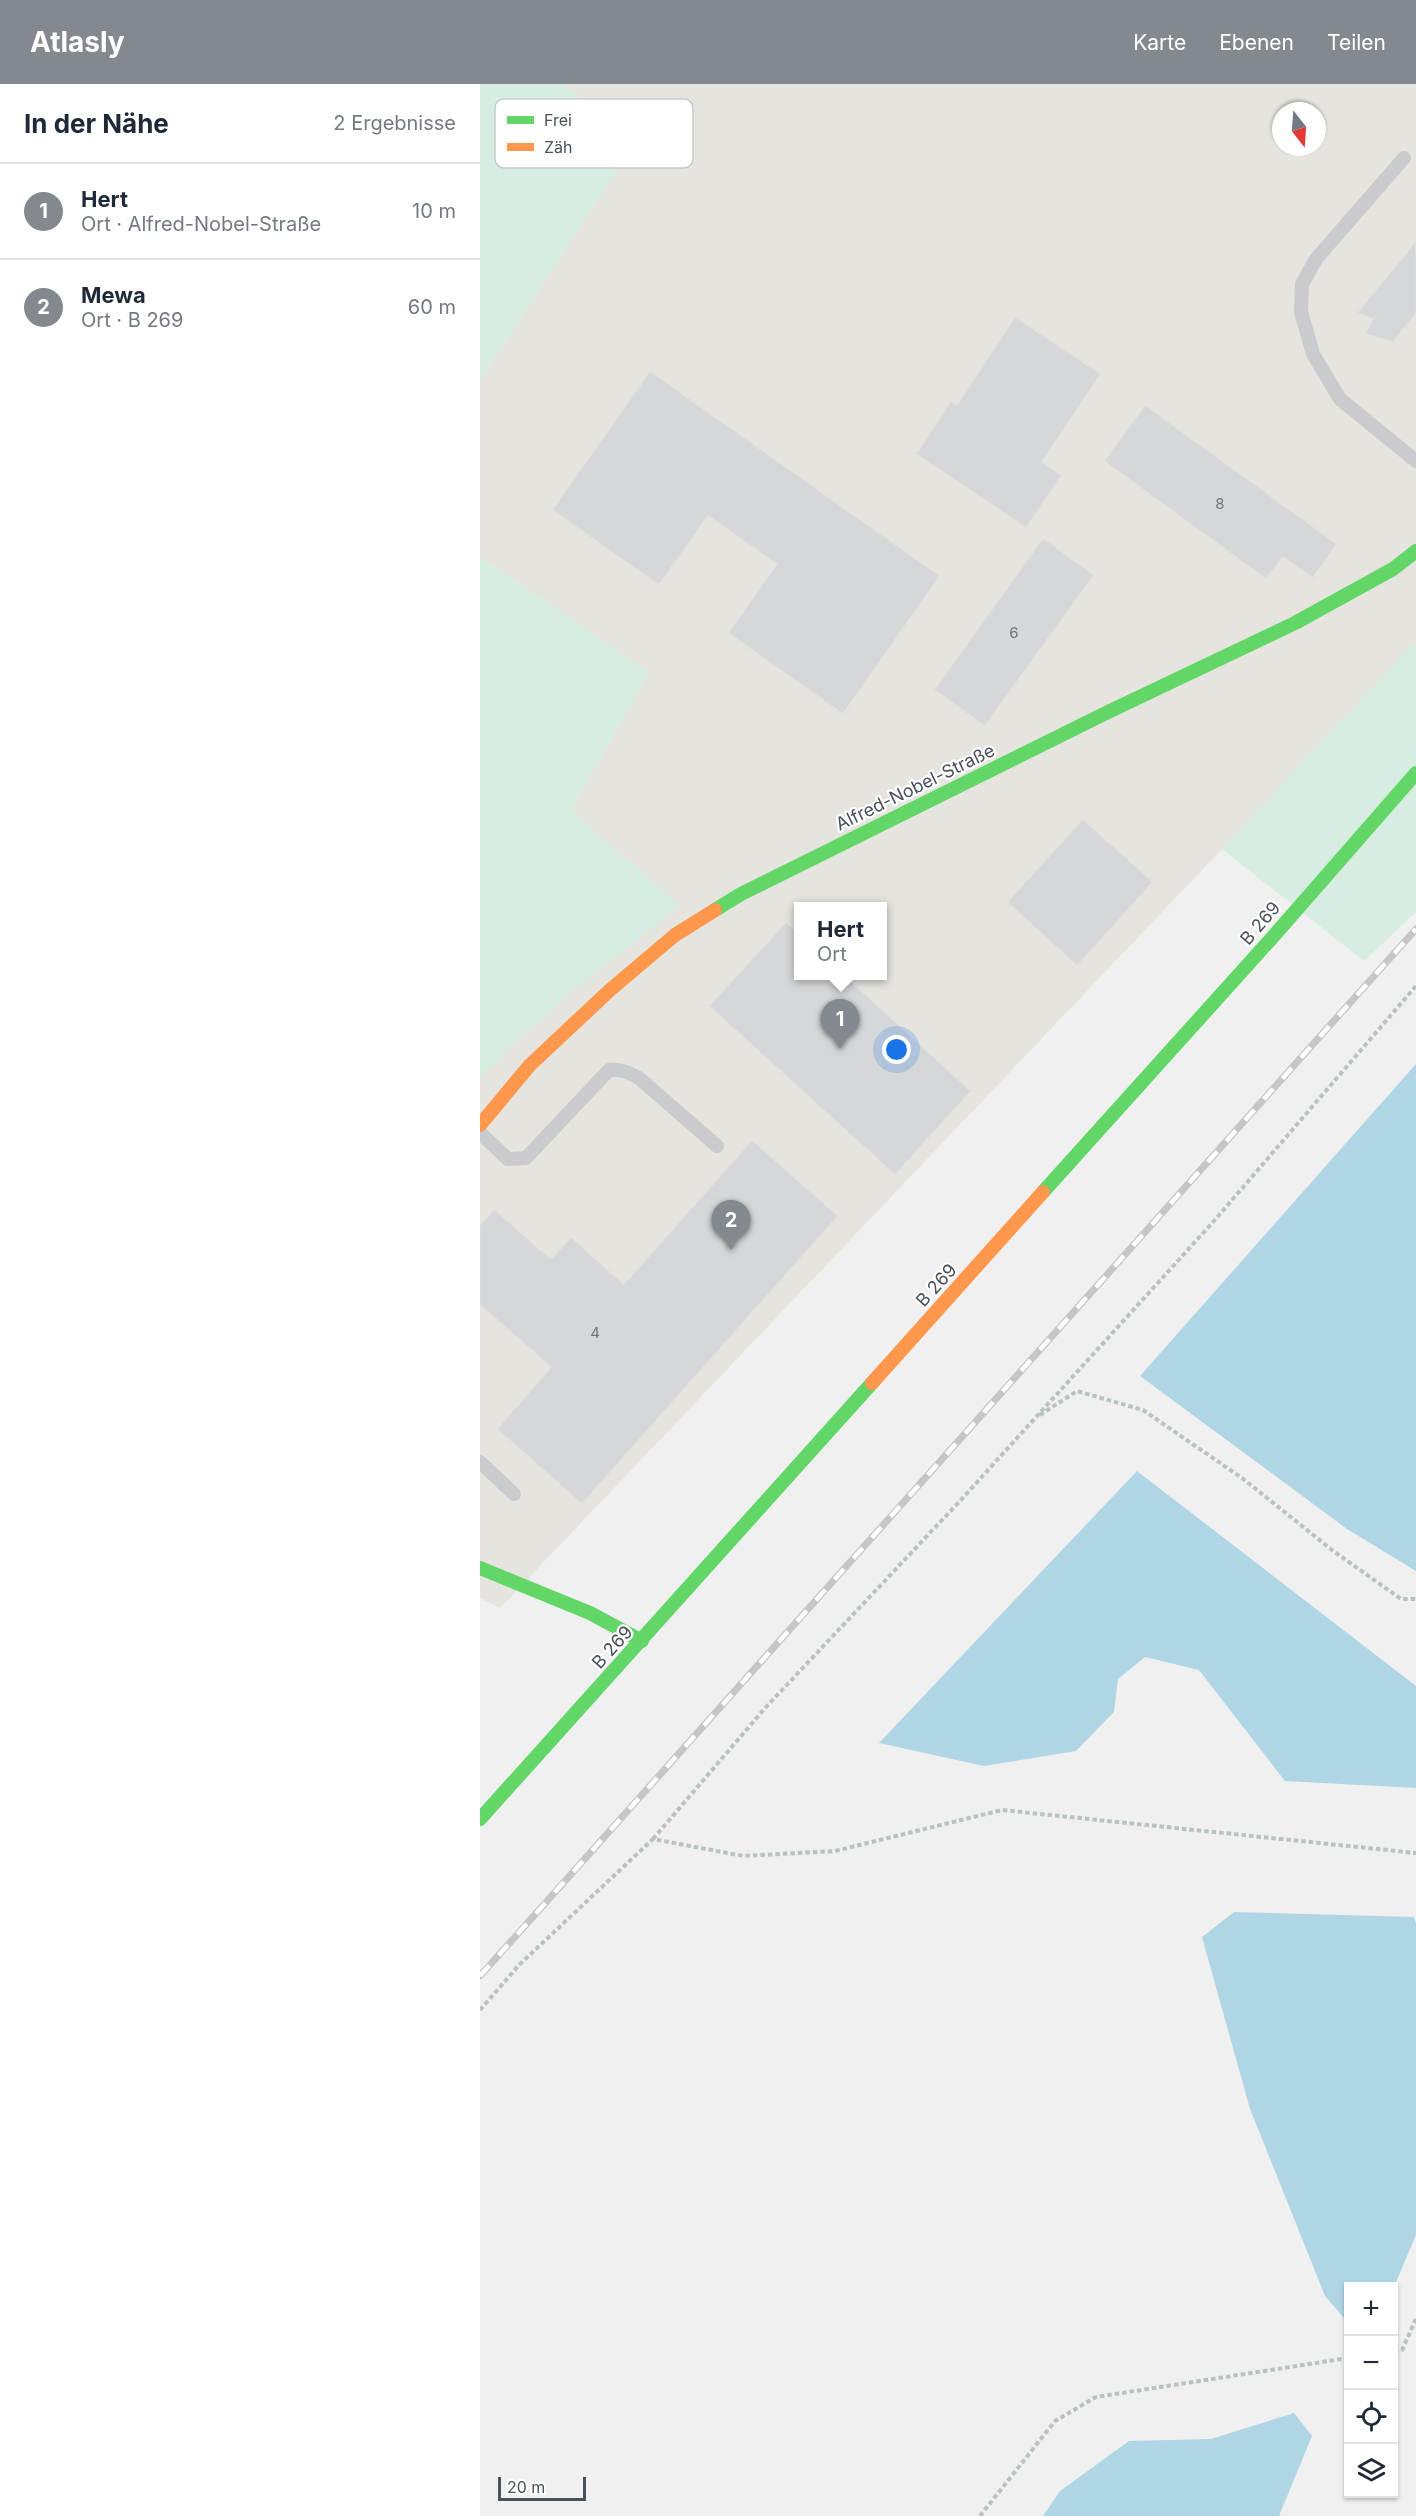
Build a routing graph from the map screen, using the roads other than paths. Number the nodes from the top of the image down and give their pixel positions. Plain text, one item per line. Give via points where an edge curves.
1 (1404, 158) dead end
2 (1416, 461) edge
3 (1416, 551) edge
4 (1416, 773) edge
5 (480, 1125) edge
6 (480, 1133) edge
7 (717, 1146) dead end
8 (480, 1462) edge
9 (514, 1494) dead end
10 (480, 1568) edge
11 (642, 1641) junction
12 (480, 1819) edge

1 - 2 lane via 1316,259 1302,284 1301,312 1313,354 1340,399
3 - 5 main road, Alfred-Nobel-Straße via 1295,623 741,894 675,935 610,990 530,1065
4 - 11 main road, B 269 / B 269
6 - 7 lane via 508,1159 526,1158 609,1070 617,1069 639,1078
8 - 9 lane
10 - 11 main road via 590,1613
11 - 12 main road, B 269 / B 269

